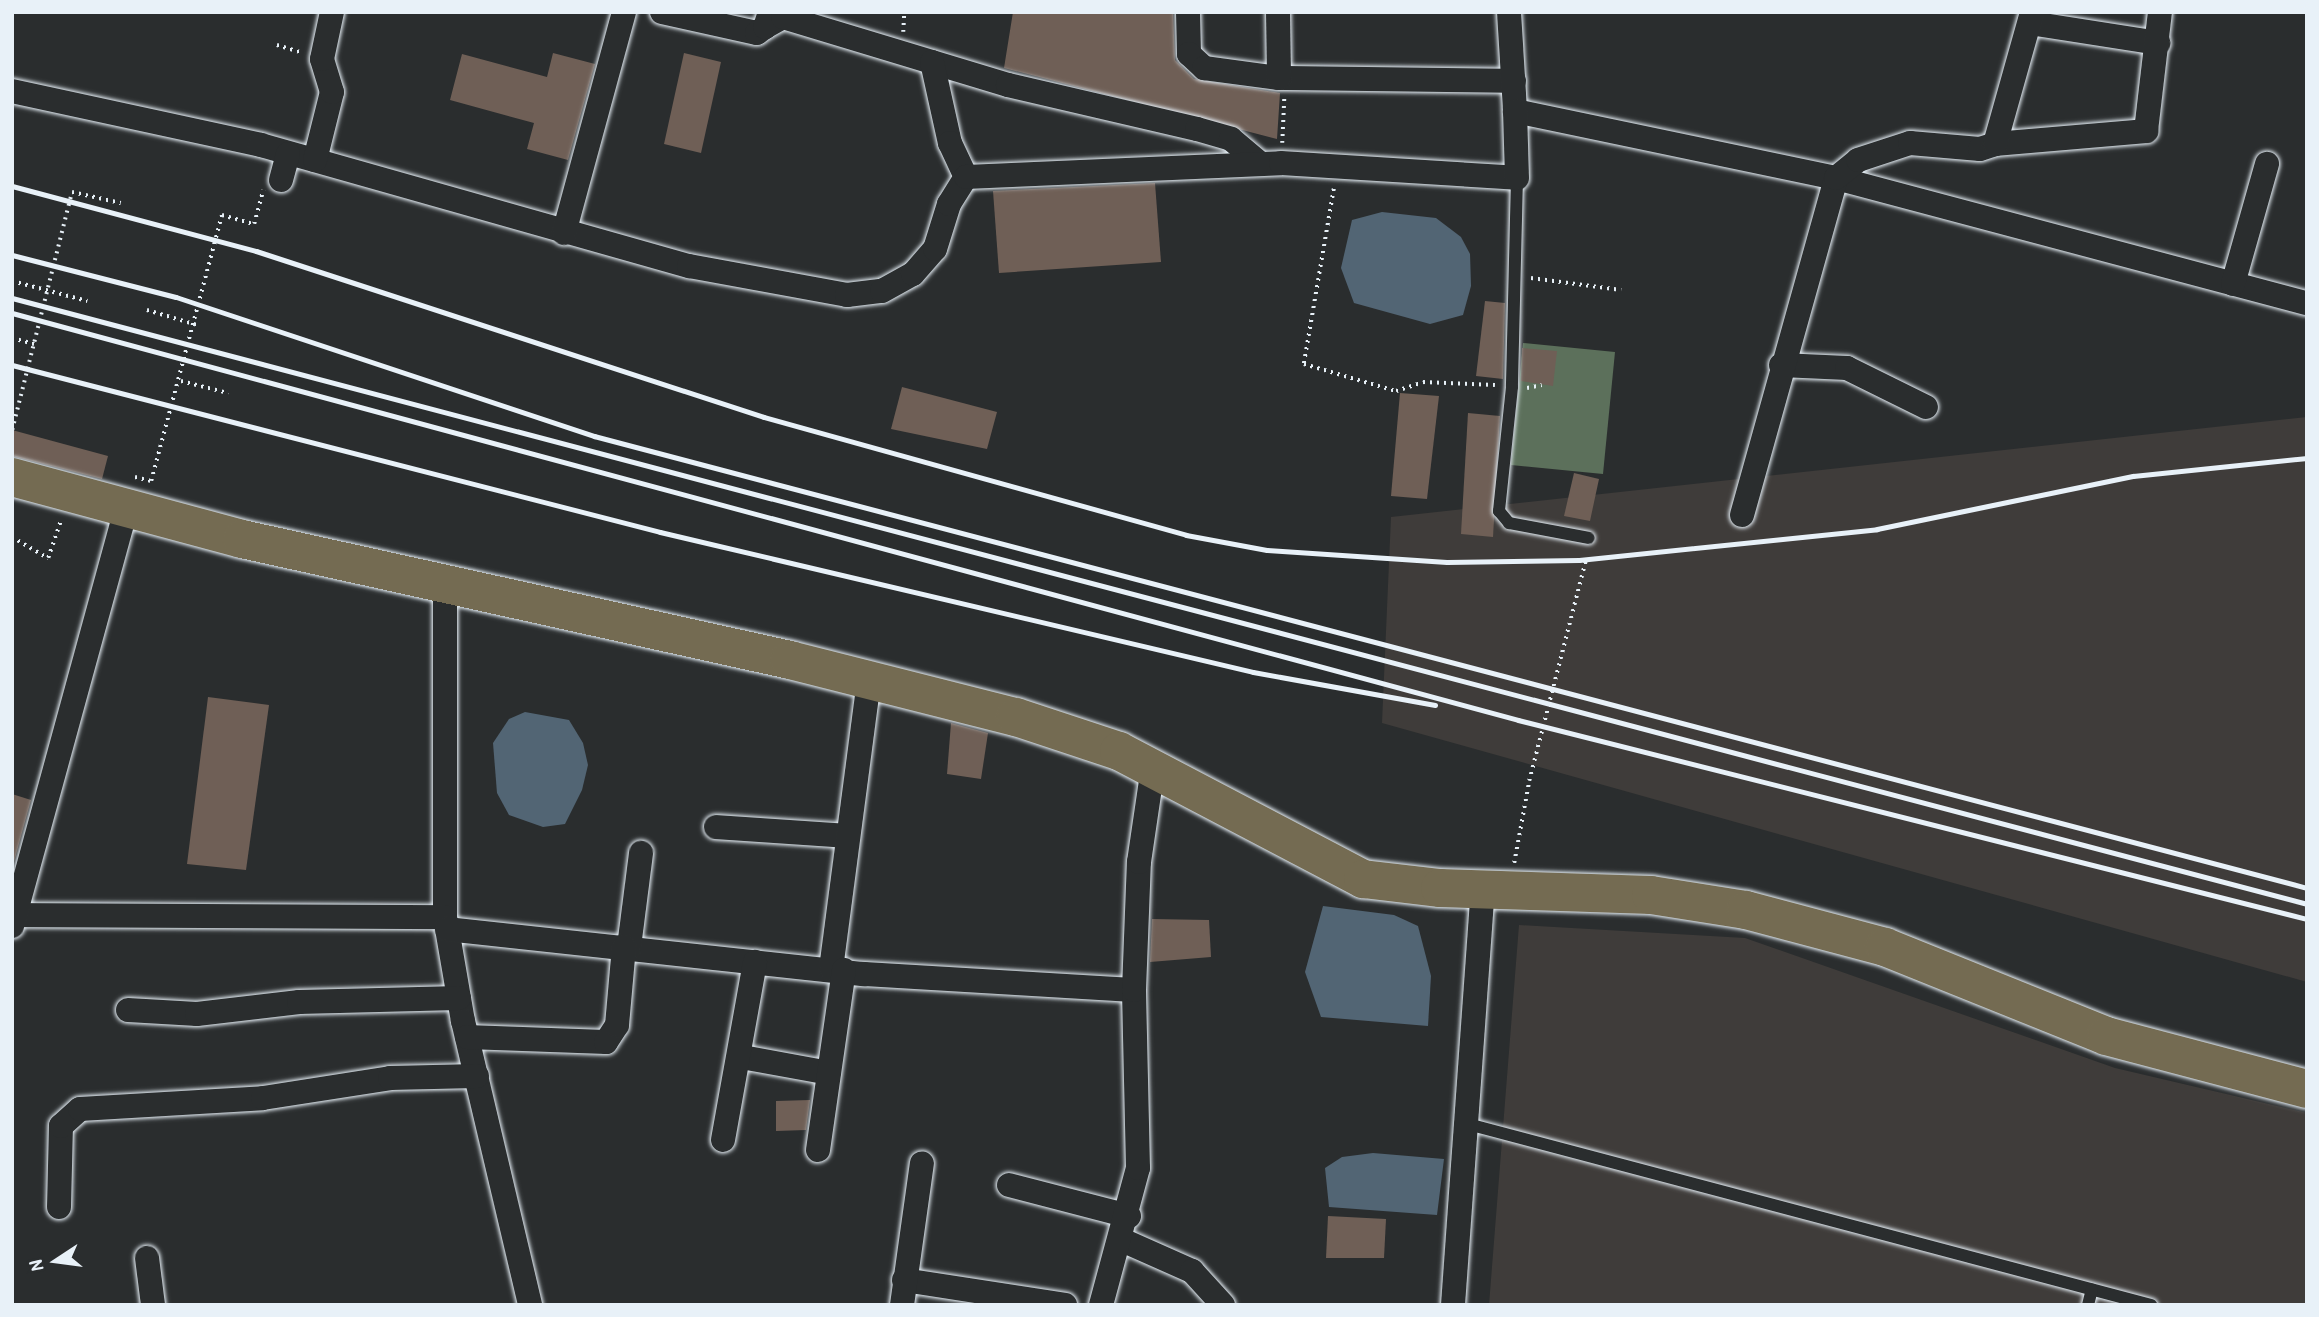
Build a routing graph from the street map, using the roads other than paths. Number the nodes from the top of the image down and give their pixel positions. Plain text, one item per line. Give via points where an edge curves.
1 (332, 12) edge
2 (624, 12) edge
3 (662, 12) edge
4 (1188, 12) edge
5 (1278, 12) edge
6 (1509, 12) edge
7 (2160, 12) edge
8 (2031, 18) edge
9 (768, 20) edge
10 (2158, 43) junction
11 (932, 62) junction
12 (1282, 78) junction
13 (1514, 81) junction
14 (12, 91) edge
15 (1515, 111) junction
16 (1995, 144) junction
17 (288, 153) junction
18 (315, 160) junction
19 (1271, 163) junction
20 (2267, 164) dead end
21 (966, 177) junction
22 (1517, 178) junction
23 (1836, 178) junction
24 (281, 180) dead end
25 (564, 233) junction
26 (2233, 284) junction
27 (2307, 303) edge
28 (1781, 365) junction
29 (1926, 407) dead end
30 (12, 477) edge
31 (129, 493) junction
32 (1742, 515) dead end
33 (1589, 538) dead end
34 (445, 585) junction
35 (869, 679) junction
36 (1153, 767) junction
37 (716, 827) dead end
38 (848, 836) junction
39 (641, 853) dead end
40 (1497, 890) junction
41 (13, 919) edge
42 (446, 923) junction
43 (626, 946) junction
44 (755, 962) junction
45 (837, 969) junction
46 (1134, 990) junction
47 (459, 998) junction
48 (128, 1010) dead end
49 (467, 1037) junction
50 (741, 1057) junction
51 (830, 1073) junction
52 (477, 1076) junction
53 (2307, 1088) edge
54 (1464, 1122) junction
55 (723, 1140) dead end
56 (818, 1150) dead end
57 (922, 1163) dead end
58 (1009, 1185) dead end
59 (59, 1207) dead end
60 (1126, 1228) junction
61 (147, 1258) dead end
62 (2092, 1289) junction
63 (903, 1293) edge
64 (153, 1305) edge
65 (530, 1305) edge
66 (1065, 1305) edge
67 (1101, 1305) edge
68 (1223, 1305) edge
69 (1454, 1305) edge
70 (2088, 1305) edge
71 (2151, 1305) edge

1 - 18 street via 322,59 332,92
2 - 25 street
3 - 9 street via 757,33
4 - 12 street via 1193,64
5 - 12 street
6 - 13 street
7 - 10 street
8 - 10 street
8 - 16 street
9 - 11 street via 783,17
10 - 16 street via 2151,118 2138,137
11 - 19 street via 1231,139
11 - 21 street via 950,143
12 - 13 street
13 - 15 street
14 - 17 street
15 - 22 street
15 - 23 street
16 - 23 street via 1980,149 1910,143 1858,160
17 - 18 street
17 - 24 street
18 - 25 street
19 - 21 street
19 - 22 street
20 - 26 street
21 - 25 street via 949,204 936,248 913,274 882,291 846,295 689,266
22 - 33 lane via 1512,387 1501,516
23 - 26 street
23 - 28 street
26 - 27 street
28 - 29 street via 1847,368
28 - 32 street
30 - 31 main road via 70,492
31 - 34 main road
31 - 41 street
34 - 35 main road
34 - 42 street
35 - 36 main road via 1016,717
35 - 38 street
36 - 40 main road via 1363,879
36 - 46 street via 1139,862
37 - 38 street
38 - 45 street
39 - 43 street
40 - 53 main road via 1651,895 1746,910 1885,947 2105,1036
40 - 54 street
41 - 42 street
42 - 43 street
42 - 47 street
43 - 44 street
43 - 49 street via 617,1026 606,1042
44 - 45 street
44 - 50 street
45 - 46 street
45 - 51 street
46 - 60 street via 1139,1127
47 - 48 street via 299,1002 198,1014
47 - 49 street
49 - 52 street
50 - 51 street
50 - 55 street
51 - 56 street
52 - 59 street via 390,1078 263,1098 79,1109 61,1126
52 - 65 street
54 - 62 lane
54 - 69 street
57 - 63 street
58 - 60 street
60 - 67 street
60 - 68 street via 1192,1272
61 - 64 street
62 - 70 lane
62 - 71 lane
63 - 66 street

